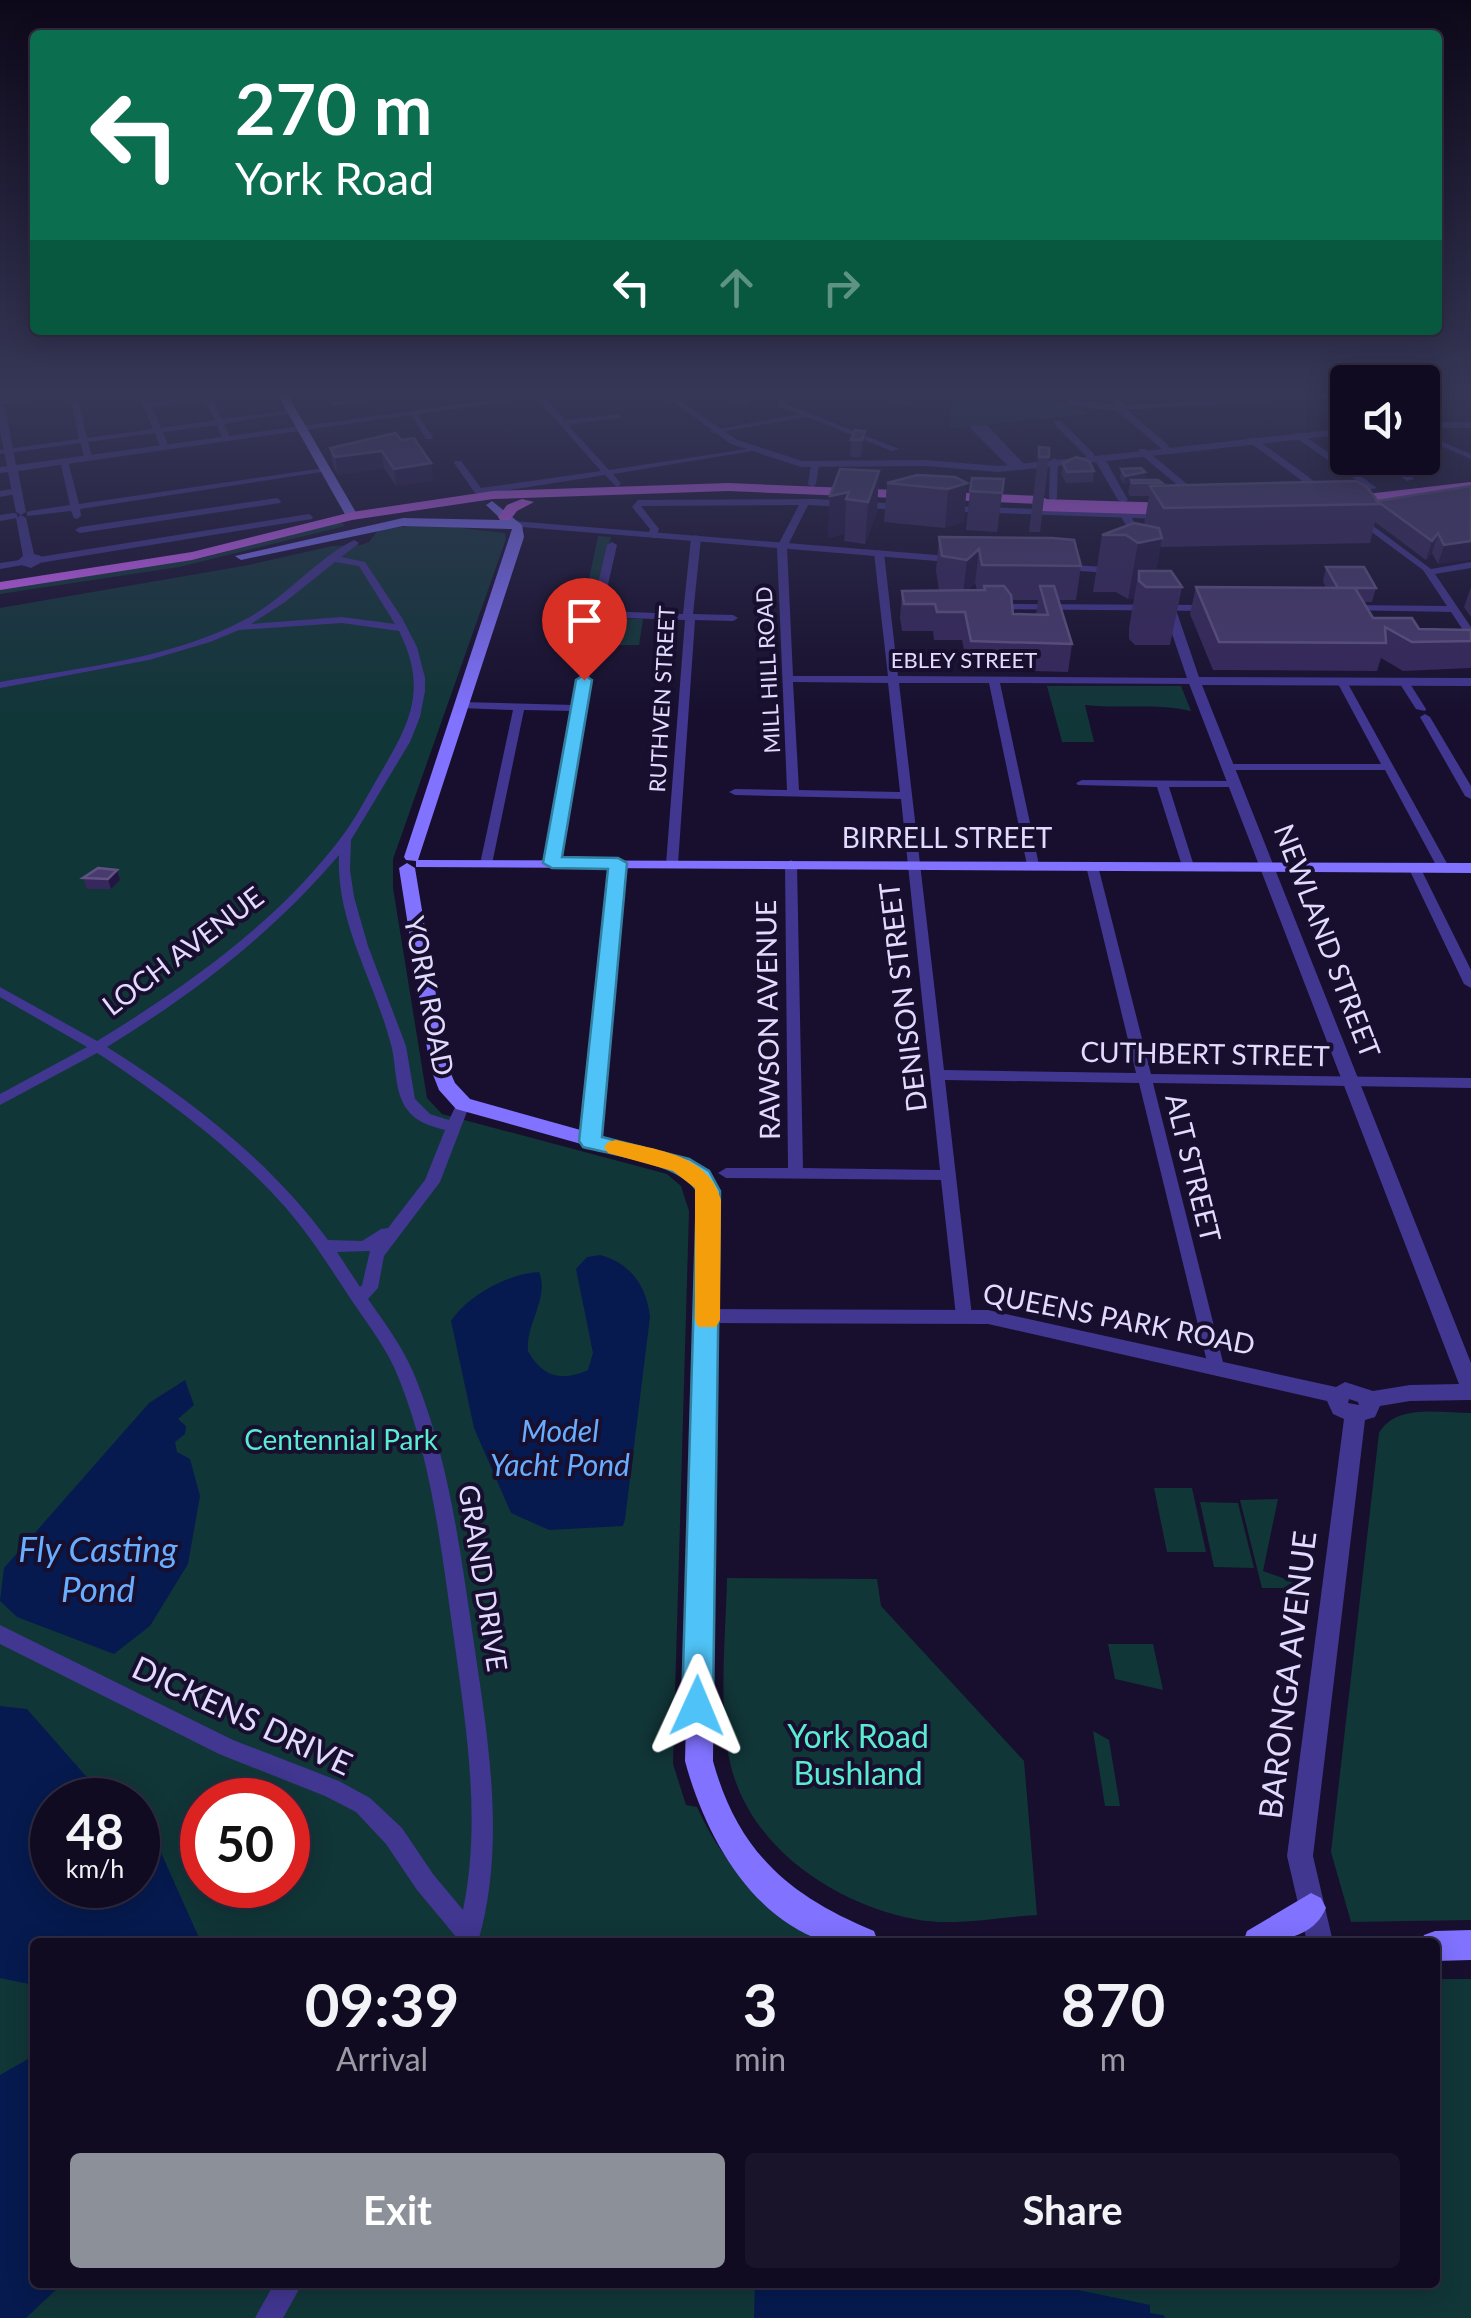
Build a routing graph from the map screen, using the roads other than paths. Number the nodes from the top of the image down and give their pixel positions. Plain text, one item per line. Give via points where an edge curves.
1 (18, 500) edge
2 (74, 500) edge
3 (123, 500) edge
4 (276, 500) edge
5 (341, 500) edge
6 (454, 500) edge
7 (479, 500) edge
8 (483, 500) edge
9 (568, 500) edge
10 (919, 500) edge
11 (956, 500) edge
12 (1049, 500) edge
13 (1119, 500) edge
14 (1120, 500) edge
15 (1202, 500) edge
16 (1453, 500) edge
17 (435, 502) junction
18 (527, 502) junction
19 (804, 503) junction
20 (1207, 504) joint
21 (492, 505) junction
22 (1048, 505) junction
23 (76, 507) junction
24 (918, 508) edge
25 (937, 508) edge
26 (1124, 508) junction
27 (1407, 508) edge
28 (347, 510) junction
29 (204, 511) junction
30 (1374, 512) edge
31 (21, 515) junction
32 (413, 515) junction
33 (1181, 516) edge
34 (0, 518) edge
35 (509, 520) junction
36 (283, 527) junction
37 (80, 530) junction
38 (216, 532) junction
39 (653, 534) junction
40 (696, 538) junction
41 (354, 543) dead end
42 (612, 546) dead end
43 (782, 546) junction
44 (1145, 550) edge
45 (86, 552) junction
46 (878, 553) junction
47 (240, 556) junction
48 (334, 560) junction
49 (971, 560) edge
50 (30, 561) junction
51 (1047, 564) edge
52 (1471, 565) edge
53 (0, 566) edge
54 (1138, 572) edge
55 (1430, 572) junction
56 (35, 581) junction
57 (0, 586) edge
58 (1163, 590) edge
59 (0, 596) edge
60 (884, 606) junction
61 (901, 606) edge
62 (979, 606) edge
63 (1169, 608) junction
64 (1216, 608) edge
65 (1342, 608) edge
66 (1453, 608) junction
67 (688, 616) junction
68 (733, 618) dead end
69 (402, 628) junction
70 (235, 629) junction
71 (1471, 634) edge
72 (589, 651) dead end
73 (1193, 678) junction
74 (788, 679) junction
75 (893, 680) junction
76 (994, 680) junction
77 (1365, 681) junction
78 (1403, 681) junction
79 (1342, 682) junction
80 (1471, 682) edge
81 (0, 685) edge
82 (461, 705) junction
83 (519, 707) junction
84 (579, 708) junction
85 (1229, 767) junction
86 (1388, 767) junction
87 (1082, 783) dead end
88 (1162, 784) junction
89 (1235, 784) junction
90 (735, 792) dead end
91 (794, 793) junction
92 (907, 796) junction
93 (1471, 796) edge
94 (345, 840) junction
95 (414, 863) junction
96 (552, 863) junction
97 (618, 863) junction
98 (486, 864) junction
99 (672, 864) junction
100 (790, 864) junction
101 (1033, 865) junction
102 (913, 866) junction
103 (1092, 866) junction
104 (1188, 866) junction
105 (1268, 866) junction
106 (1414, 867) junction
107 (1443, 867) junction
108 (1471, 868) edge
109 (1471, 984) edge
110 (0, 991) edge
111 (96, 1047) junction
112 (938, 1075) junction
113 (1144, 1078) junction
114 (1352, 1081) junction
115 (1471, 1083) edge
116 (0, 1100) edge
117 (464, 1104) junction
118 (452, 1126) junction
119 (590, 1141) junction
120 (726, 1173) dead end
121 (796, 1174) junction
122 (948, 1175) junction
123 (406, 1218) junction
124 (326, 1246) junction
125 (358, 1297) junction
126 (708, 1316) junction
127 (964, 1316) junction
128 (1216, 1366) junction
129 (1471, 1390) edge
130 (1362, 1408) junction
131 (0, 1634) edge
132 (1311, 1908) junction
133 (467, 1938) edge
134 (468, 1938) edge
135 (854, 1938) edge
136 (1264, 1938) edge
137 (1319, 1938) edge
138 (1471, 1945) edge
139 (1440, 1946) edge
140 (286, 2288) edge
141 (268, 2318) edge

1 - 31 street
2 - 23 street
3 - 23 street
4 - 29 street
5 - 28 main road
6 - 17 main road
7 - 17 main road
8 - 21 main road
9 - 18 main road
10 - 22 main road
11 - 22 main road
12 - 22 street
13 - 26 street
14 - 26 street
15 - 20 street
16 - 27 street
17 - 28 main road
18 - 21 main road
18 - 35 main road via 512,508
19 - 24 street
19 - 39 street via 642,502 636,508 656,529
19 - 43 street
20 - 22 main road, bridge
21 - 32 main road
21 - 35 main road
22 - 25 street
22 - 26 street
23 - 31 street
23 - 37 street
26 - 33 street
26 - 44 street
28 - 32 main road via 364,520
28 - 36 main road
29 - 37 street
29 - 38 street
30 - 55 street via 1345,511
31 - 34 street
31 - 50 street
32 - 47 main road
35 - 39 street
35 - 47 main road via 402,522
35 - 82 main road, YORK ROAD via 518,537
36 - 38 street
36 - 56 main road via 204,554
37 - 45 street
38 - 45 street
39 - 40 street
40 - 43 street
40 - 67 street, RUTHVEN STREET
41 - 48 street
42 - 67 street via 596,614
43 - 46 street
43 - 74 street, MILL HILL ROAD
45 - 50 street
46 - 49 street
46 - 60 street, DENISON STREET
47 - 59 main road
48 - 69 street, LOCH AVENUE via 362,564
48 - 70 street
50 - 53 street
50 - 56 street
51 - 54 street
52 - 55 street
55 - 66 street
56 - 57 main road
58 - 63 street, NEWLAND STREET
60 - 61 street
60 - 75 street, DENISON STREET
62 - 63 street
63 - 64 street
63 - 73 street, NEWLAND STREET
65 - 66 street
66 - 71 street
67 - 68 street
67 - 99 street, RUTHVEN STREET
69 - 70 street via 316,620
69 - 94 street, LOCH AVENUE via 420,679 418,703 408,734
70 - 81 street via 139,658
72 - 84 street
73 - 76 street, EBLEY STREET
73 - 77 street, EBLEY STREET
73 - 79 street, EBLEY STREET
73 - 85 street, NEWLAND STREET
74 - 75 street, EBLEY STREET
74 - 91 street, MILL HILL ROAD
75 - 76 street, EBLEY STREET
75 - 92 street, DENISON STREET
76 - 101 street
77 - 78 street, EBLEY STREET
77 - 79 street, EBLEY STREET
78 - 80 street, EBLEY STREET
78 - 93 street
79 - 86 street
82 - 83 street
82 - 95 main road, YORK ROAD
83 - 84 street
83 - 98 street
84 - 96 street
85 - 86 street
85 - 89 street, NEWLAND STREET
86 - 107 street
87 - 88 street
88 - 89 street
88 - 104 street
89 - 105 street, NEWLAND STREET
90 - 91 street
91 - 92 street
92 - 102 street, DENISON STREET
94 - 111 street, LOCH AVENUE via 230,953
94 - 118 street via 345,899 399,1048 405,1091 423,1116
95 - 98 main road, BIRRELL STREET
95 - 117 main road, YORK ROAD via 439,1067
96 - 97 main road, BIRRELL STREET
96 - 98 main road, BIRRELL STREET
97 - 99 main road, BIRRELL STREET
97 - 119 street
99 - 100 main road, BIRRELL STREET
100 - 102 main road, BIRRELL STREET
100 - 121 street, RAWSON AVENUE
101 - 102 main road, BIRRELL STREET
101 - 103 main road, BIRRELL STREET
102 - 112 street, DENISON STREET
103 - 104 main road, BIRRELL STREET
103 - 113 street, ALT STREET
104 - 105 main road, BIRRELL STREET
105 - 106 main road, BIRRELL STREET
105 - 114 street, NEWLAND STREET
106 - 107 main road, BIRRELL STREET
106 - 109 street
107 - 108 main road, BIRRELL STREET
110 - 111 street, GRAND DRIVE
111 - 116 street, LOCH AVENUE
111 - 124 street, GRAND DRIVE via 241,1155
112 - 113 street, CUTHBERT STREET
112 - 122 street, DENISON STREET
113 - 114 street, CUTHBERT STREET
113 - 128 street, ALT STREET
114 - 115 street, CUTHBERT STREET
114 - 129 street, NEWLAND STREET
117 - 118 street
117 - 119 main road, YORK ROAD
118 - 123 street via 441,1165
119 - 126 main road, YORK ROAD via 681,1165 705,1184
120 - 121 street
121 - 122 street
122 - 127 street, DENISON STREET
123 - 124 street via 365,1247
123 - 125 street via 376,1255 370,1288
124 - 125 street, GRAND DRIVE
125 - 134 street, GRAND DRIVE via 387,1336 409,1383 450,1534 485,1802
126 - 127 street, QUEENS PARK ROAD
126 - 135 main road, YORK ROAD via 696,1736 704,1786 725,1834 766,1886 797,1912
127 - 128 street, QUEENS PARK ROAD
128 - 130 street, QUEENS PARK ROAD via 1338,1395 1340,1408
129 - 130 street via 1410,1393
130 - 132 street, BARONGA AVENUE via 1300,1856
131 - 133 street, DICKENS DRIVE via 226,1748 363,1806 394,1836
132 - 136 main road
132 - 137 street, BARONGA AVENUE
138 - 139 main road
140 - 141 street

